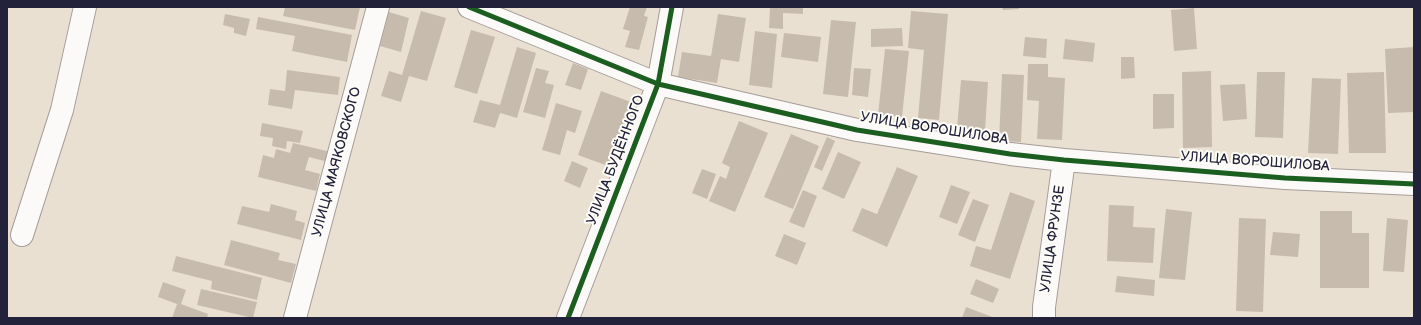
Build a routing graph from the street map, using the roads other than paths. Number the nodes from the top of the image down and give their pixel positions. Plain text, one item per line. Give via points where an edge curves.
1 (85, 7) edge
2 (378, 7) edge
3 (469, 7) edge
4 (672, 7) edge
5 (658, 84) junction
6 (1064, 160) junction
7 (1414, 184) edge
8 (22, 235) dead end
9 (295, 318) edge
10 (568, 318) edge
11 (1044, 318) edge

1 - 8 street via 62,110
2 - 9 street, УЛИЦА МАЯКОВСКОГО
3 - 5 street, УЛИЦА ВОРОШИЛОВА
4 - 5 street, УЛИЦА БУДЁННОГО
5 - 6 street, УЛИЦА ВОРОШИЛОВА via 857,130
5 - 10 street, УЛИЦА БУДЁННОГО
6 - 7 street, УЛИЦА ВОРОШИЛОВА via 1285,178
6 - 11 street, УЛИЦА ФРУНЗЕ

